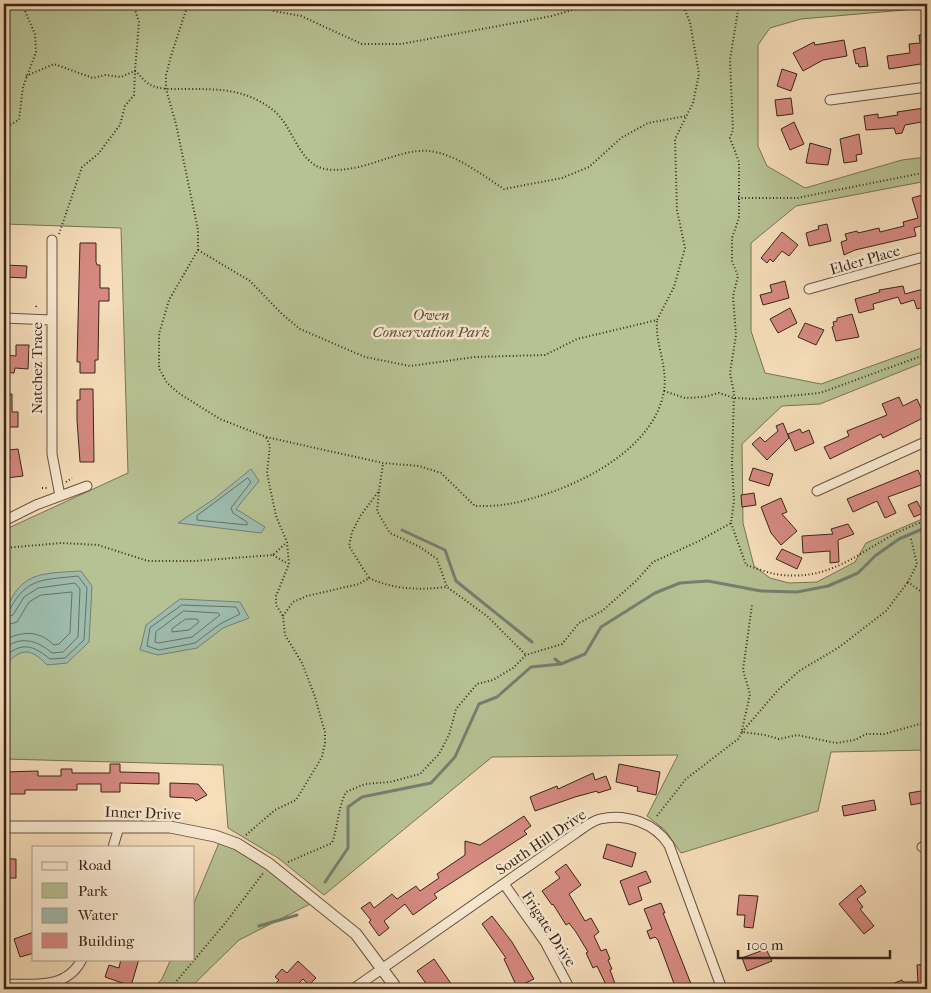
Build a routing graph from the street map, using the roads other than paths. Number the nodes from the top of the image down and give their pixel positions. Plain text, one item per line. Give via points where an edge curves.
1 (927, 87) edge
2 (830, 100) dead end
3 (52, 240) road end
4 (927, 256) edge
5 (809, 290) dead end
6 (4, 318) edge
7 (51, 320) junction
8 (927, 441) edge
9 (87, 486) dead end
10 (817, 492) dead end
11 (60, 496) junction
12 (4, 521) edge
13 (119, 826) junction
14 (4, 827) edge
15 (113, 846) edge
16 (504, 884) junction
17 (81, 960) edge
18 (381, 969) junction
19 (4, 984) edge
20 (354, 989) edge
21 (397, 989) edge
22 (570, 989) edge
23 (722, 989) edge

1 - 2 street
3 - 7 street, Natchez Trace
4 - 5 street, Elder Place
6 - 7 street
7 - 11 street, Natchez Trace via 52,454
8 - 10 street
9 - 11 street
11 - 12 street
13 - 14 street, Inner Drive
13 - 15 street
13 - 18 street, Inner Drive via 170,827 237,844 270,864 356,934
16 - 18 street, South Hill Drive
16 - 22 street, Frigate Drive via 545,942
16 - 23 street, South Hill Drive via 595,821 621,818 648,825 664,838 676,860
17 - 19 street via 71,974 59,982
18 - 20 street, South Hill Drive
18 - 21 street, Inner Drive

